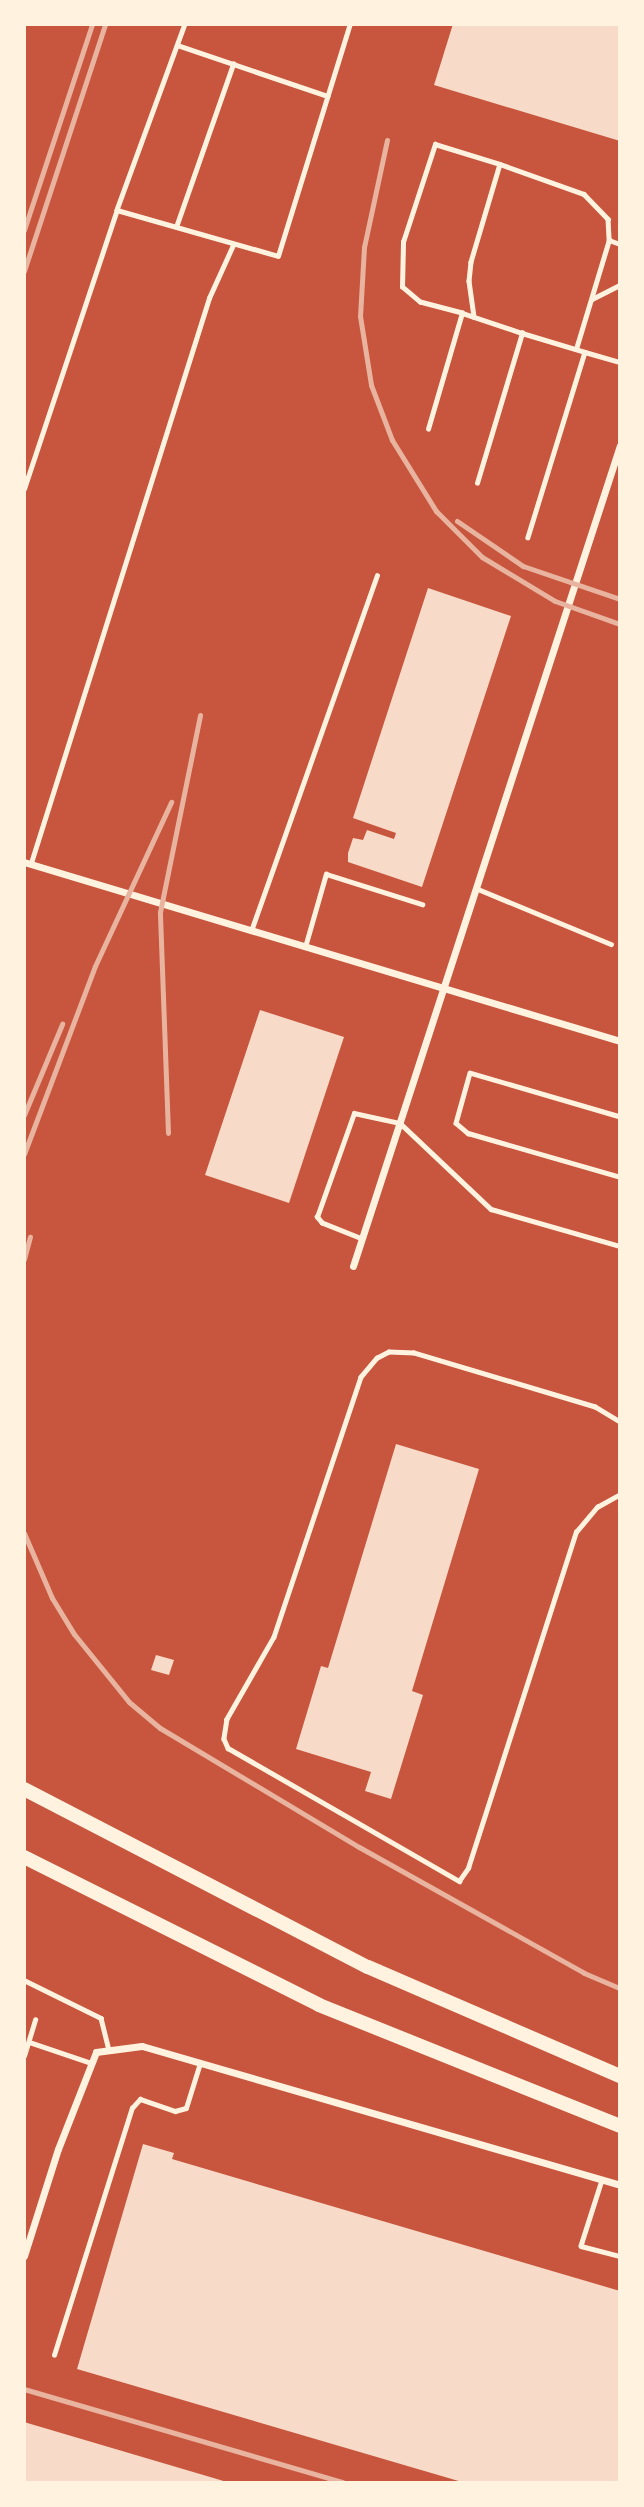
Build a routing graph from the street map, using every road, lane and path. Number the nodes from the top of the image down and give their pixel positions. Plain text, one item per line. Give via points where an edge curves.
1 (185, 24) edge
2 (350, 24) edge
3 (177, 45) junction
4 (233, 64) junction
5 (328, 96) junction
6 (500, 164) junction
7 (117, 210) junction
8 (176, 228) junction
9 (609, 240) junction
10 (620, 244) edge
11 (233, 245) junction
12 (620, 285) edge
13 (592, 299) junction
14 (462, 313) junction
15 (474, 317) junction
16 (522, 333) junction
17 (576, 349) junction
18 (585, 352) junction
19 (620, 362) edge
20 (428, 429) dead end
21 (620, 445) edge
22 (477, 483) dead end
23 (24, 489) edge
24 (528, 537) dead end
25 (377, 576) dead end
26 (28, 863) edge
27 (478, 889) junction
28 (422, 904) dead end
29 (250, 931) junction
30 (611, 944) dead end
31 (305, 947) junction
32 (445, 990) junction
33 (620, 1041) edge
34 (620, 1117) edge
35 (400, 1123) junction
36 (620, 1177) edge
37 (362, 1239) junction
38 (620, 1246) edge
39 (353, 1266) dead end
40 (620, 1422) edge
41 (620, 1494) edge
42 (24, 1789) edge
43 (24, 1857) edge
44 (24, 1980) edge
45 (35, 2020) dead end
46 (29, 2042) junction
47 (110, 2050) junction
48 (24, 2056) edge
49 (91, 2063) junction
50 (200, 2063) junction
51 (620, 2076) edge
52 (620, 2126) edge
53 (602, 2180) junction
54 (620, 2185) edge
55 (25, 2251) edge
56 (620, 2256) edge
57 (54, 2355) dead end

1 - 3 lane
2 - 5 lane
3 - 4 lane
3 - 7 lane
4 - 5 lane
4 - 8 lane
5 - 11 lane via 278,256
6 - 9 lane via 584,194 608,219
6 - 14 lane via 435,144 403,242 402,288 420,302
6 - 15 lane via 471,262
7 - 8 lane
7 - 23 lane
8 - 11 lane
9 - 10 lane
9 - 13 lane
11 - 26 lane via 209,298
12 - 13 lane
13 - 17 lane
14 - 15 lane
14 - 20 lane
15 - 16 lane
16 - 17 lane
16 - 22 lane
17 - 18 lane
18 - 19 lane
18 - 24 lane
21 - 27 street
25 - 29 lane
26 - 29 street
27 - 30 lane
27 - 32 street
28 - 31 lane via 326,874
29 - 31 street
31 - 32 street
32 - 33 street
32 - 35 street
34 - 36 lane via 470,1073 456,1123 468,1133
35 - 37 street
35 - 37 lane via 354,1113 348,1121 317,1217
35 - 38 lane via 491,1209
37 - 39 street
40 - 41 lane via 595,1407 414,1353 389,1352 377,1358 361,1377 274,1637 227,1719 224,1739 228,1748 459,1881 468,1868 576,1532 597,1507
42 - 51 highway via 368,1967
43 - 52 highway via 319,2005
44 - 47 lane via 101,2018
45 - 46 lane
46 - 48 lane
46 - 49 lane
47 - 49 street via 96,2052
47 - 50 street via 142,2046
49 - 55 street
50 - 53 street
50 - 57 lane via 186,2108 176,2110 140,2099 132,2108
53 - 54 street
53 - 56 lane via 581,2246

